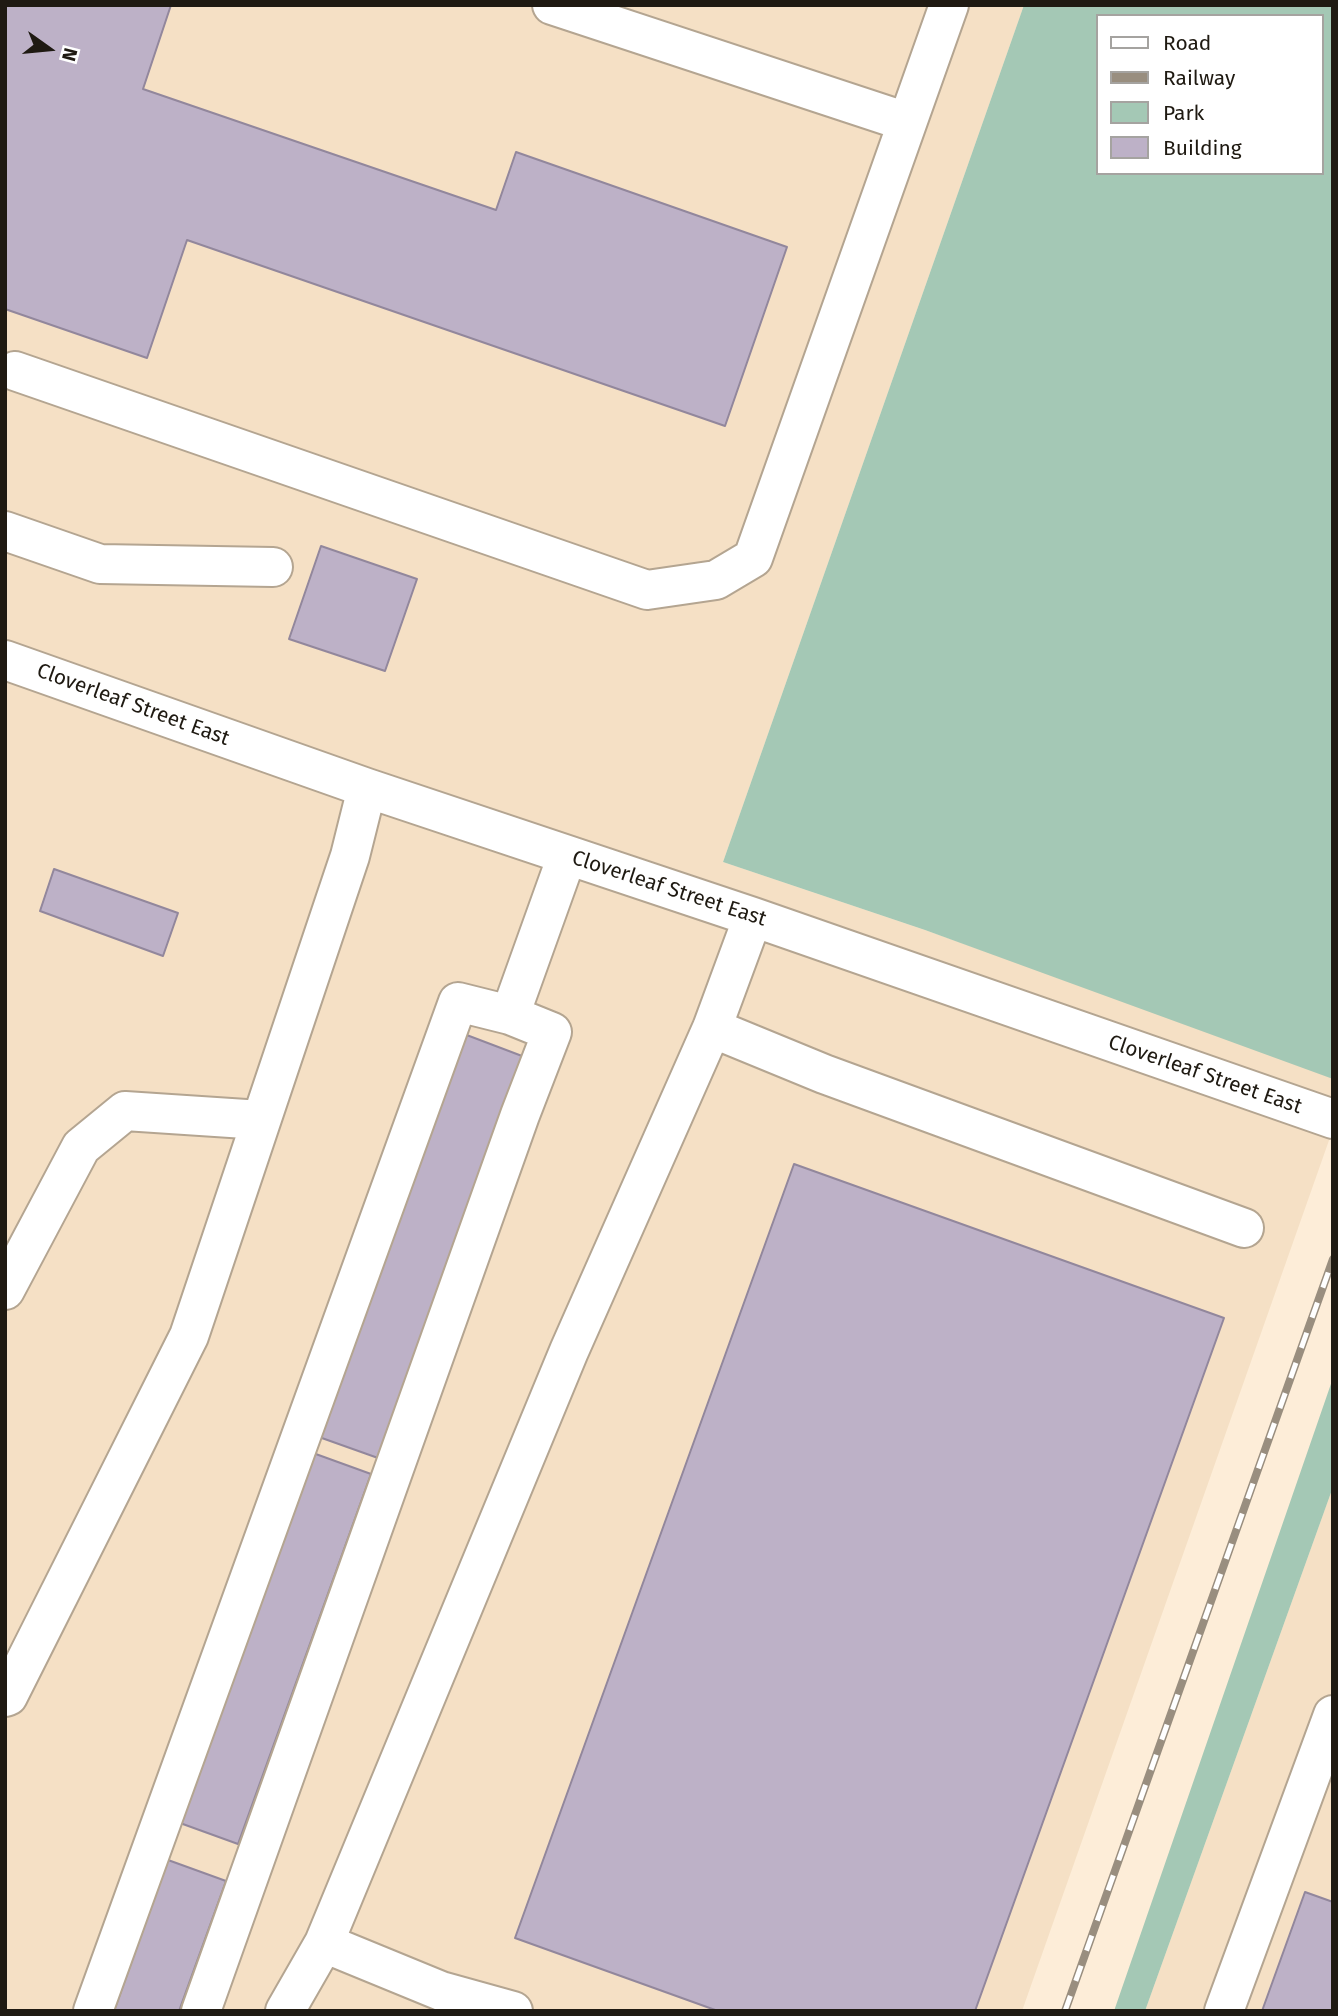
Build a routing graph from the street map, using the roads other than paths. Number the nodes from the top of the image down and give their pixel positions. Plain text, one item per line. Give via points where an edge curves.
1 (552, 5) edge
2 (949, 5) edge
3 (907, 122) junction
4 (15, 371) dead end
5 (5, 531) edge
6 (273, 567) dead end
7 (5, 660) edge
8 (367, 788) junction
9 (567, 856) junction
10 (753, 917) junction
11 (510, 1015) junction
12 (712, 1028) junction
13 (1333, 1119) edge
14 (261, 1120) junction
15 (1244, 1228) dead end
16 (5, 1290) edge
17 (5, 1697) edge
18 (1333, 1715) edge
19 (324, 1944) junction
20 (93, 2011) edge
21 (201, 2011) edge
22 (285, 2011) edge
23 (513, 2011) edge
24 (1224, 2011) edge

1 - 3 street
2 - 3 street
3 - 4 street via 753,558 716,580 648,590
5 - 6 street via 100,564
7 - 8 street, Cloverleaf Street East
8 - 9 street, Cloverleaf Street East
8 - 14 street via 349,856
9 - 10 street, Cloverleaf Street East
9 - 11 street
10 - 12 street
10 - 13 street, Cloverleaf Street East
11 - 20 street via 458,1002
11 - 21 street via 552,1032
12 - 15 street via 824,1074
12 - 19 street via 569,1351
14 - 16 street via 125,1111 80,1147
14 - 17 street via 189,1336
18 - 24 street
19 - 22 street
19 - 23 street via 441,1991

